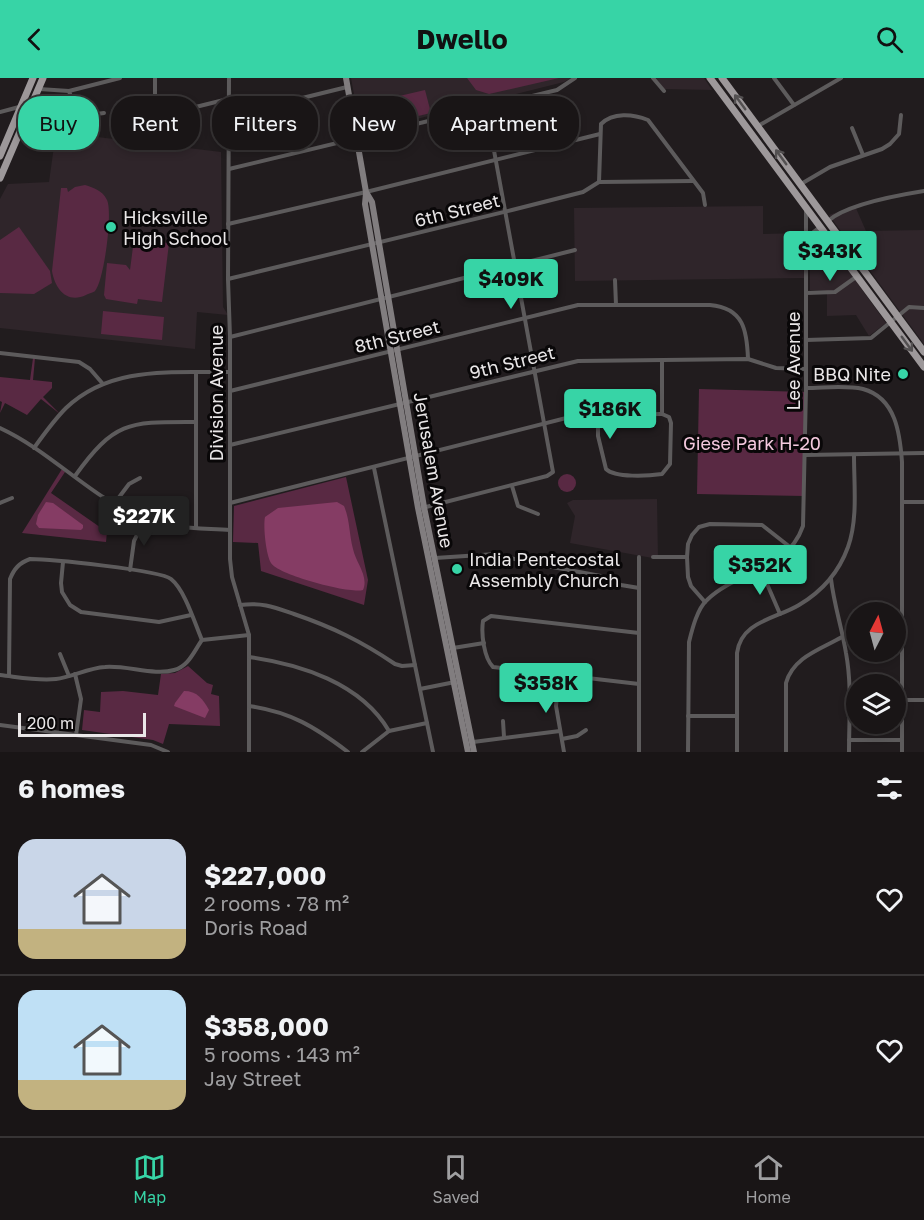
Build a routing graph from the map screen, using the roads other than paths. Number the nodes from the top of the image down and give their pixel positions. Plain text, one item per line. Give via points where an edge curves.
1 (33, 78) edge
2 (43, 78) edge
3 (120, 78) edge
4 (155, 78) edge
5 (229, 78) edge
6 (346, 78) edge
7 (575, 78) edge
8 (653, 78) edge
9 (710, 78) edge
10 (722, 78) edge
11 (774, 78) edge
12 (838, 79) edge
13 (348, 87) junction
14 (39, 89) junction
15 (69, 91) junction
16 (664, 91) dead end
17 (25, 96) edge
18 (155, 96) edge
19 (228, 96) edge
20 (311, 96) edge
21 (350, 96) edge
22 (531, 96) edge
23 (794, 105) junction
24 (18, 108) edge
25 (0, 112) edge
26 (18, 112) edge
27 (104, 113) dead end
28 (901, 115) dead end
29 (758, 126) junction
30 (852, 128) dead end
31 (749, 131) junction
32 (600, 134) junction
33 (330, 145) edge
34 (229, 150) edge
35 (359, 150) edge
36 (494, 150) edge
37 (863, 155) junction
38 (0, 156) edge
39 (496, 160) junction
40 (229, 169) junction
41 (1, 174) edge
42 (693, 181) junction
43 (599, 182) junction
44 (801, 185) junction
45 (924, 191) edge
46 (366, 192) junction
47 (705, 205) dead end
48 (806, 207) junction
49 (506, 212) junction
50 (828, 221) junction
51 (228, 225) junction
52 (820, 227) junction
53 (806, 239) junction
54 (375, 244) junction
55 (575, 250) dead end
56 (516, 265) junction
57 (856, 277) junction
58 (228, 279) junction
59 (615, 280) dead end
60 (806, 293) junction
61 (385, 298) junction
62 (616, 306) junction
63 (924, 308) edge
64 (897, 316) junction
65 (526, 318) junction
66 (890, 321) junction
67 (230, 337) junction
68 (806, 340) junction
69 (394, 350) junction
70 (924, 352) edge
71 (0, 353) edge
72 (748, 359) junction
73 (662, 361) junction
74 (924, 367) edge
75 (806, 369) junction
76 (536, 370) junction
77 (229, 372) junction
78 (196, 373) junction
79 (103, 384) junction
80 (806, 388) junction
81 (230, 391) junction
82 (406, 402) junction
83 (399, 404) junction
84 (598, 414) junction
85 (662, 414) junction
86 (195, 422) junction
87 (545, 423) junction
88 (0, 428) edge
89 (230, 445) junction
90 (34, 448) junction
91 (924, 453) edge
92 (902, 454) junction
93 (805, 455) junction
94 (854, 456) junction
95 (412, 458) junction
96 (374, 468) junction
97 (75, 476) junction
98 (140, 477) dead end
99 (512, 486) junction
100 (12, 498) dead end
101 (902, 502) junction
102 (924, 502) edge
103 (0, 503) edge
104 (230, 503) junction
105 (114, 504) junction
106 (421, 508) junction
107 (538, 514) dead end
108 (145, 519) junction
109 (196, 527) junction
110 (230, 530) junction
111 (790, 547) junction
112 (639, 557) dead end
113 (653, 557) dead end
114 (687, 557) junction
115 (432, 559) junction
116 (63, 562) junction
117 (130, 570) junction
118 (761, 570) junction
119 (831, 579) junction
120 (639, 588) junction
121 (705, 602) junction
122 (240, 605) junction
123 (780, 614) junction
124 (191, 615) junction
125 (639, 633) junction
126 (249, 635) junction
127 (842, 637) junction
128 (202, 640) junction
129 (484, 643) junction
130 (450, 648) junction
131 (60, 654) dead end
132 (249, 657) junction
133 (415, 665) junction
134 (75, 674) junction
135 (902, 674) edge
136 (0, 675) edge
137 (559, 675) junction
138 (9, 676) junction
139 (69, 676) junction
140 (457, 682) junction
141 (639, 684) junction
142 (420, 689) junction
143 (906, 700) edge
144 (924, 700) edge
145 (249, 706) junction
146 (688, 716) junction
147 (737, 716) junction
148 (503, 720) dead end
149 (427, 723) junction
150 (0, 725) edge
151 (586, 730) dead end
152 (388, 731) junction
153 (560, 731) junction
154 (902, 734) edge
155 (76, 735) junction
156 (504, 737) junction
157 (562, 739) junction
158 (849, 740) junction
159 (902, 740) junction
160 (469, 742) junction
161 (168, 752) edge
162 (249, 752) edge
163 (348, 752) edge
164 (362, 752) edge
165 (433, 752) edge
166 (468, 752) edge
167 (474, 752) edge
168 (564, 752) edge
169 (639, 752) edge
170 (688, 752) edge
171 (737, 752) edge
172 (786, 752) edge
173 (849, 752) edge
174 (902, 752) edge

1 - 17 main road
2 - 14 main road
3 - 15 street
4 - 18 street
5 - 19 street, Division Avenue
6 - 13 main road, Jerusalem Avenue
7 - 22 street via 556,90
8 - 16 street
9 - 31 main road
29 -> 10 main road
11 - 23 street
12 - 23 street
13 - 20 street
13 - 21 main road, Jerusalem Avenue
14 - 15 street
14 - 41 main road
15 - 27 street via 75,112
23 - 29 street
24 - 25 street
26 - 38 main road
28 - 37 street via 899,134 890,144
29 - 31 street
44 -> 29 main road
30 - 37 street
31 - 48 main road
32 - 39 street
32 - 42 street via 601,124 607,118 638,116 648,120
32 - 43 street
33 - 40 street
34 - 40 street, Division Avenue
35 - 46 main road, Jerusalem Avenue
36 - 39 street
37 - 44 street via 826,169
39 - 46 street
39 - 49 street
40 - 51 street, Division Avenue
42 - 43 street, 6th Street
42 - 47 street via 703,193
43 - 49 street, 6th Street via 583,192
44 - 50 main road
45 - 50 street via 857,207
46 - 51 street
46 - 54 main road, Jerusalem Avenue via 365,204
48 - 52 main road
48 - 53 street, Lee Avenue
49 - 54 street, 6th Street
49 - 56 street
50 - 52 street
50 - 64 main road
51 - 58 street, Division Avenue
52 - 53 street
52 - 57 main road
53 - 60 street, Lee Avenue
54 - 58 street, 6th Street
54 - 61 main road, Jerusalem Avenue
55 - 56 street
56 - 61 street
56 - 65 street
57 - 60 street via 835,291
57 - 66 main road
58 - 67 street, Division Avenue
59 - 62 street
60 - 68 street, Lee Avenue
61 - 67 street
61 - 69 main road, Jerusalem Avenue
62 - 65 street, 8th Street via 578,305
62 - 72 street, 8th Street via 724,308 742,324
63 - 64 street via 909,308
64 - 66 street
64 - 70 main road
65 - 69 street, 8th Street
65 - 76 street
66 - 68 street via 871,338
66 -> 74 main road
67 - 77 street, Division Avenue
68 - 75 street, Lee Avenue
69 - 81 street, 8th Street
69 - 82 main road, Jerusalem Avenue
69 - 83 main road, Jerusalem Avenue
71 - 79 street via 79,362
72 - 73 street, 9th Street
72 - 75 street, 9th Street via 776,368
73 - 76 street, 9th Street via 578,361
73 - 85 street
75 - 80 street, Lee Avenue
76 - 82 street, 9th Street
76 - 87 street
77 - 78 street
77 - 81 street, Division Avenue
78 - 79 street via 141,374
78 - 86 street
79 - 90 street via 68,407
80 - 92 street via 859,388 880,398 899,428
80 - 93 street, Lee Avenue
81 - 89 street, Division Avenue
82 - 83 street, 9th Street
82 - 95 main road, Jerusalem Avenue
83 - 89 street, 9th Street
83 - 95 main road, Jerusalem Avenue
84 - 85 street
84 - 85 street via 603,463 614,475 659,475 667,470 671,461 671,423
84 - 87 street
86 - 97 street via 149,422 120,430 99,444
86 - 109 street
87 - 95 street
87 - 99 street via 553,472
88 - 90 street
89 - 104 street, Division Avenue
90 - 97 street
91 - 92 street
92 - 94 street
92 - 101 street
93 - 94 street
93 - 111 street, Lee Avenue via 803,526
94 - 119 street via 852,533
95 - 96 street
95 - 106 main road, Jerusalem Avenue
96 - 104 street
96 - 133 street
97 - 105 street
98 - 105 street via 129,484
99 - 106 street
99 - 107 street via 518,506
100 - 103 street
101 - 102 street
101 - 135 street
104 - 110 street, Division Avenue
105 - 108 street
106 - 115 main road, Jerusalem Avenue
108 - 109 street
108 - 117 street via 134,541
109 - 110 street
110 - 122 street, Division Avenue via 232,577
111 - 114 street via 762,525 710,524 699,527 692,535
111 - 118 street, Lee Avenue via 776,562
112 - 120 street
113 - 114 street
114 - 121 street via 691,586
115 - 120 street via 496,554 606,576 621,585
115 - 130 main road, Jerusalem Avenue
116 - 117 street
116 - 124 street via 62,592 70,605 81,612 159,622
116 - 138 street via 30,559 12,573
117 - 124 street via 171,579
118 - 121 street, Lee Avenue via 732,582
118 - 123 street
119 - 123 street via 800,605
119 - 127 street
120 - 125 street
121 - 146 street, Lee Avenue via 689,642
122 - 126 street, Division Avenue
122 - 133 street via 262,603 326,624 394,664
123 - 147 street via 751,627 739,642
124 - 128 street
125 - 129 street via 491,616 483,621
125 - 141 street
126 - 128 street
126 - 132 street, Division Avenue
127 - 158 street via 849,674
127 - 172 street via 801,659 789,673
128 - 134 street via 188,662 175,670 105,666
129 - 130 street
129 - 137 street via 493,667
130 - 140 main road, Jerusalem Avenue
131 - 139 street
132 - 145 street, Division Avenue
132 - 152 street via 294,665 329,680 375,711
133 - 142 street
134 - 139 street
134 - 155 street via 81,699
136 - 138 street
137 - 141 street
137 - 153 street via 556,706
138 - 139 street via 45,680
140 - 142 street
140 - 160 main road, Jerusalem Avenue
141 - 169 street
142 - 149 street
143 - 144 street
145 - 162 street, Division Avenue
145 - 163 street via 299,719
146 - 147 street
146 - 170 street, Lee Avenue
147 - 171 street
148 - 156 street
149 - 152 street
149 - 165 street
150 - 155 street
151 - 157 street
152 - 164 street
153 - 156 street
153 - 157 street
154 - 159 street
155 - 161 street via 151,745
156 - 160 street
157 - 168 street
158 - 159 street
158 - 173 street
159 - 174 street
160 - 166 main road, Jerusalem Avenue
160 - 167 main road, Jerusalem Avenue

